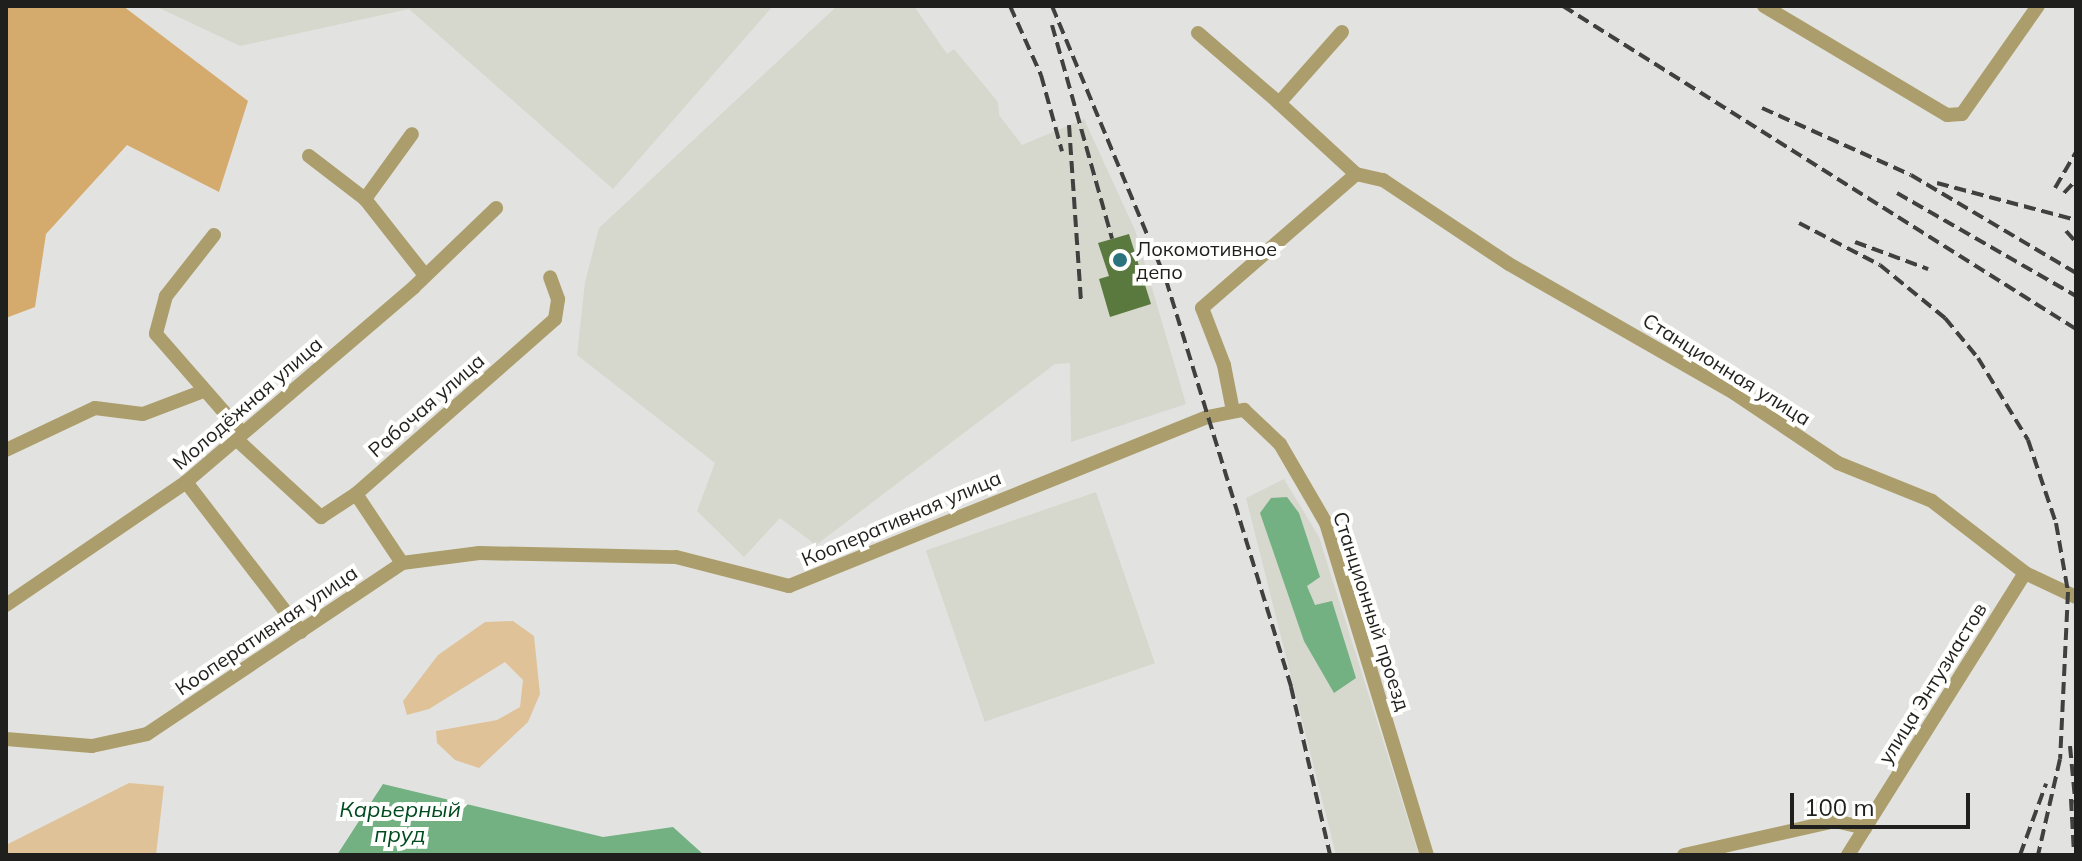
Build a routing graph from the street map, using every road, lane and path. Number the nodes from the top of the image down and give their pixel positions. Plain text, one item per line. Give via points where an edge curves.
1 (1764, 6) edge
2 (2038, 6) edge
3 (1342, 32) dead end
4 (1198, 33) dead end
5 (1279, 103) junction
6 (412, 134) dead end
7 (309, 156) dead end
8 (1356, 174) junction
9 (365, 199) junction
10 (496, 208) dead end
11 (214, 235) dead end
12 (424, 274) junction
13 (550, 277) dead end
14 (201, 392) junction
15 (1233, 411) junction
16 (235, 438) junction
17 (6, 450) edge
18 (186, 482) junction
19 (356, 494) junction
20 (402, 563) junction
21 (2025, 573) junction
22 (2076, 597) edge
23 (6, 605) edge
24 (301, 632) junction
25 (9, 733) edge
26 (1865, 828) junction
27 (1427, 855) edge
28 (1684, 855) edge
29 (1848, 855) edge

1 - 2 street via 1947,115 1962,114
3 - 5 street
4 - 5 street
5 - 8 street
6 - 9 street
7 - 9 street
8 - 15 street via 1202,308 1224,365
8 - 21 street, Станционная улица via 1383,180 1509,264 1734,393 1838,463 1932,501
9 - 12 street
10 - 12 street, Молодёжная улица
11 - 14 street via 166,296 156,334
12 - 16 street, Молодёжная улица
13 - 19 street, Рабочая улица via 558,299 555,319
14 - 16 street via 237,427
14 - 17 street via 143,414 95,408
15 - 20 street, Кооперативная улица via 928,526 789,586 676,557 479,553
15 - 27 street, Станционный проезд via 1252,415 1280,444 1326,523
16 - 18 street, Молодёжная улица
16 - 19 street, Рабочая улица via 321,517
18 - 23 street, Молодёжная улица
18 - 24 street
19 - 20 street
20 - 24 street, Кооперативная улица
21 - 22 street, Станционная улица
21 - 26 street, улица Энтузиастов
24 - 25 street, Кооперативная улица via 147,734 92,746
26 - 28 street via 1835,821
26 - 29 street, улица Энтузиастов

